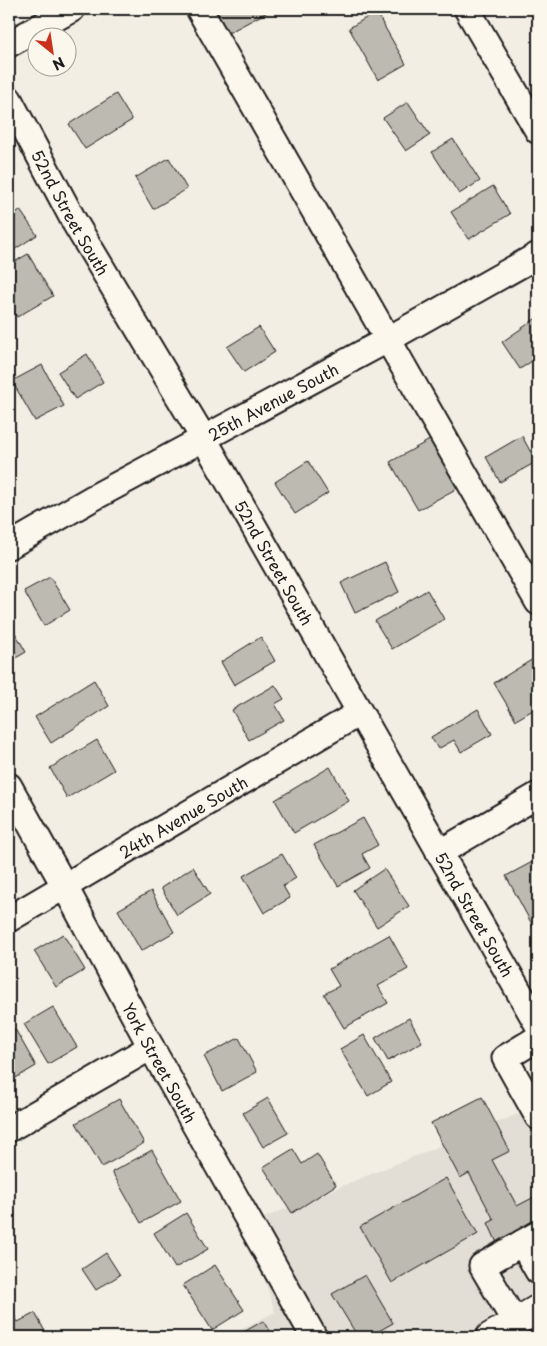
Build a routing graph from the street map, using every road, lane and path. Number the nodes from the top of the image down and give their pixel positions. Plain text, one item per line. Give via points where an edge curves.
1 (72, 9) edge
2 (199, 9) edge
3 (467, 9) edge
4 (9, 44) edge
5 (9, 99) edge
6 (538, 131) edge
7 (538, 255) edge
8 (387, 340) junction
9 (204, 439) junction
10 (9, 546) edge
11 (538, 602) edge
12 (359, 713) junction
13 (9, 786) edge
14 (538, 795) edge
15 (440, 853) junction
16 (65, 886) junction
17 (9, 919) edge
18 (538, 1024) edge
19 (538, 1038) edge
20 (152, 1047) junction
21 (538, 1117) edge
22 (9, 1129) edge
23 (530, 1238) edge
24 (538, 1271) edge
25 (527, 1316) edge
26 (314, 1337) edge
27 (491, 1337) edge

1 - 4 street
2 - 8 street
3 - 6 street
5 - 9 street, 52nd Street South via 75,223
7 - 8 street, 25th Avenue South
8 - 9 street, 25th Avenue South
8 - 11 street
9 - 10 street, 25th Avenue South
9 - 12 street, 52nd Street South
12 - 15 street, 52nd Street South
12 - 16 street, 24th Avenue South
13 - 16 street, York Street South
14 - 15 street
15 - 18 street, 52nd Street South
16 - 17 street, 24th Avenue South
16 - 20 street, York Street South
19 - 21 street via 504,1058
20 - 22 street
20 - 26 street, York Street South
23 - 24 street
23 - 25 street via 482,1266
25 - 27 main road

